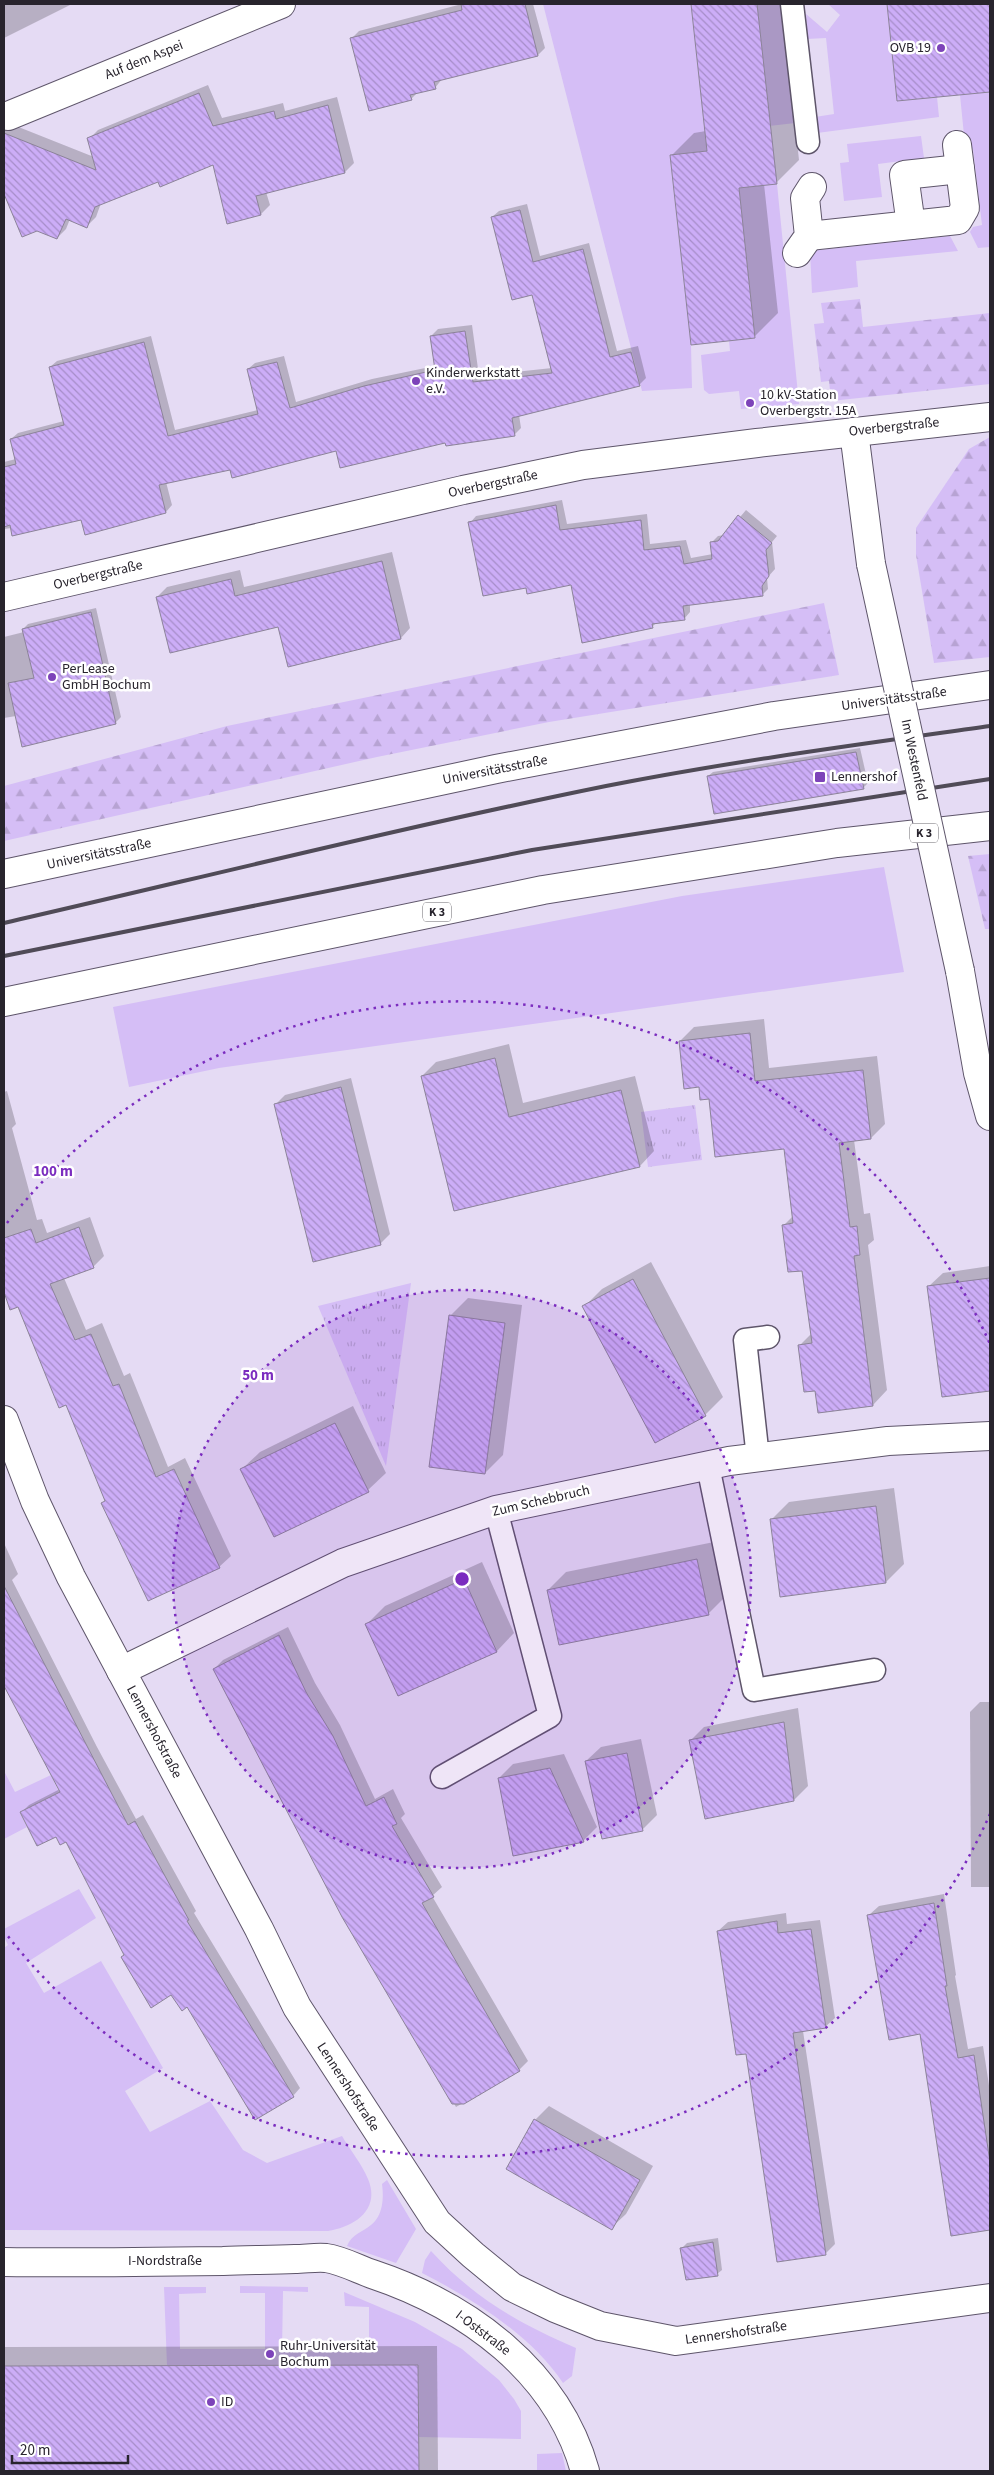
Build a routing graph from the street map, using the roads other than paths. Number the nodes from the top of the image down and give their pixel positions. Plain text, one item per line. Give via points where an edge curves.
1 (281, 4) edge
2 (792, 4) edge
3 (8, 116) dead end
4 (808, 142) dead end
5 (812, 187) dead end
6 (835, 218) dead end
7 (911, 225) junction
8 (804, 236) junction
9 (990, 417) edge
10 (854, 432) junction
11 (4, 597) edge
12 (990, 685) edge
13 (990, 826) edge
14 (4, 874) edge
15 (4, 1002) edge
16 (990, 1116) edge
17 (768, 1337) dead end
18 (4, 1420) edge
19 (990, 1436) edge
20 (758, 1458) junction
21 (708, 1466) junction
22 (496, 1510) junction
23 (874, 1670) dead end
24 (121, 1671) junction
25 (442, 1777) dead end
26 (326, 2258) joint
27 (4, 2262) edge
28 (990, 2298) edge
29 (585, 2471) edge

1 - 3 main road, Auf dem Aspei
2 - 4 lane
5 - 8 main road via 806,198
6 - 8 main road
7 - 7 main road via 904,175 959,157 965,208 958,220
7 - 8 main road
9 - 10 main road, Overbergstraße
10 - 11 main road, Overbergstraße via 583,465 453,492
10 - 16 main road, Im Westenfeld, bridge via 871,564
12 - 14 main road, Universitätsstraße via 774,716 506,767
13 - 15 main road, K 3 via 837,843 543,890
17 - 20 lane via 745,1340
18 - 24 main road, Lennershofstraße via 35,1501
19 - 20 main road, Zum Schebbruch via 888,1441
20 - 21 main road, Zum Schebbruch
21 - 22 main road, Zum Schebbruch
21 - 23 lane via 754,1690
22 - 24 main road, Zum Schebbruch via 343,1563
22 - 25 lane via 550,1716
24 - 28 main road, Lennershofstraße via 297,2007 437,2222 512,2287 600,2326 676,2341
26 - 27 main road, I-Nordstraße
26 - 29 main road, I-Oststraße via 404,2284 478,2326 512,2353 533,2375 562,2415 578,2446

